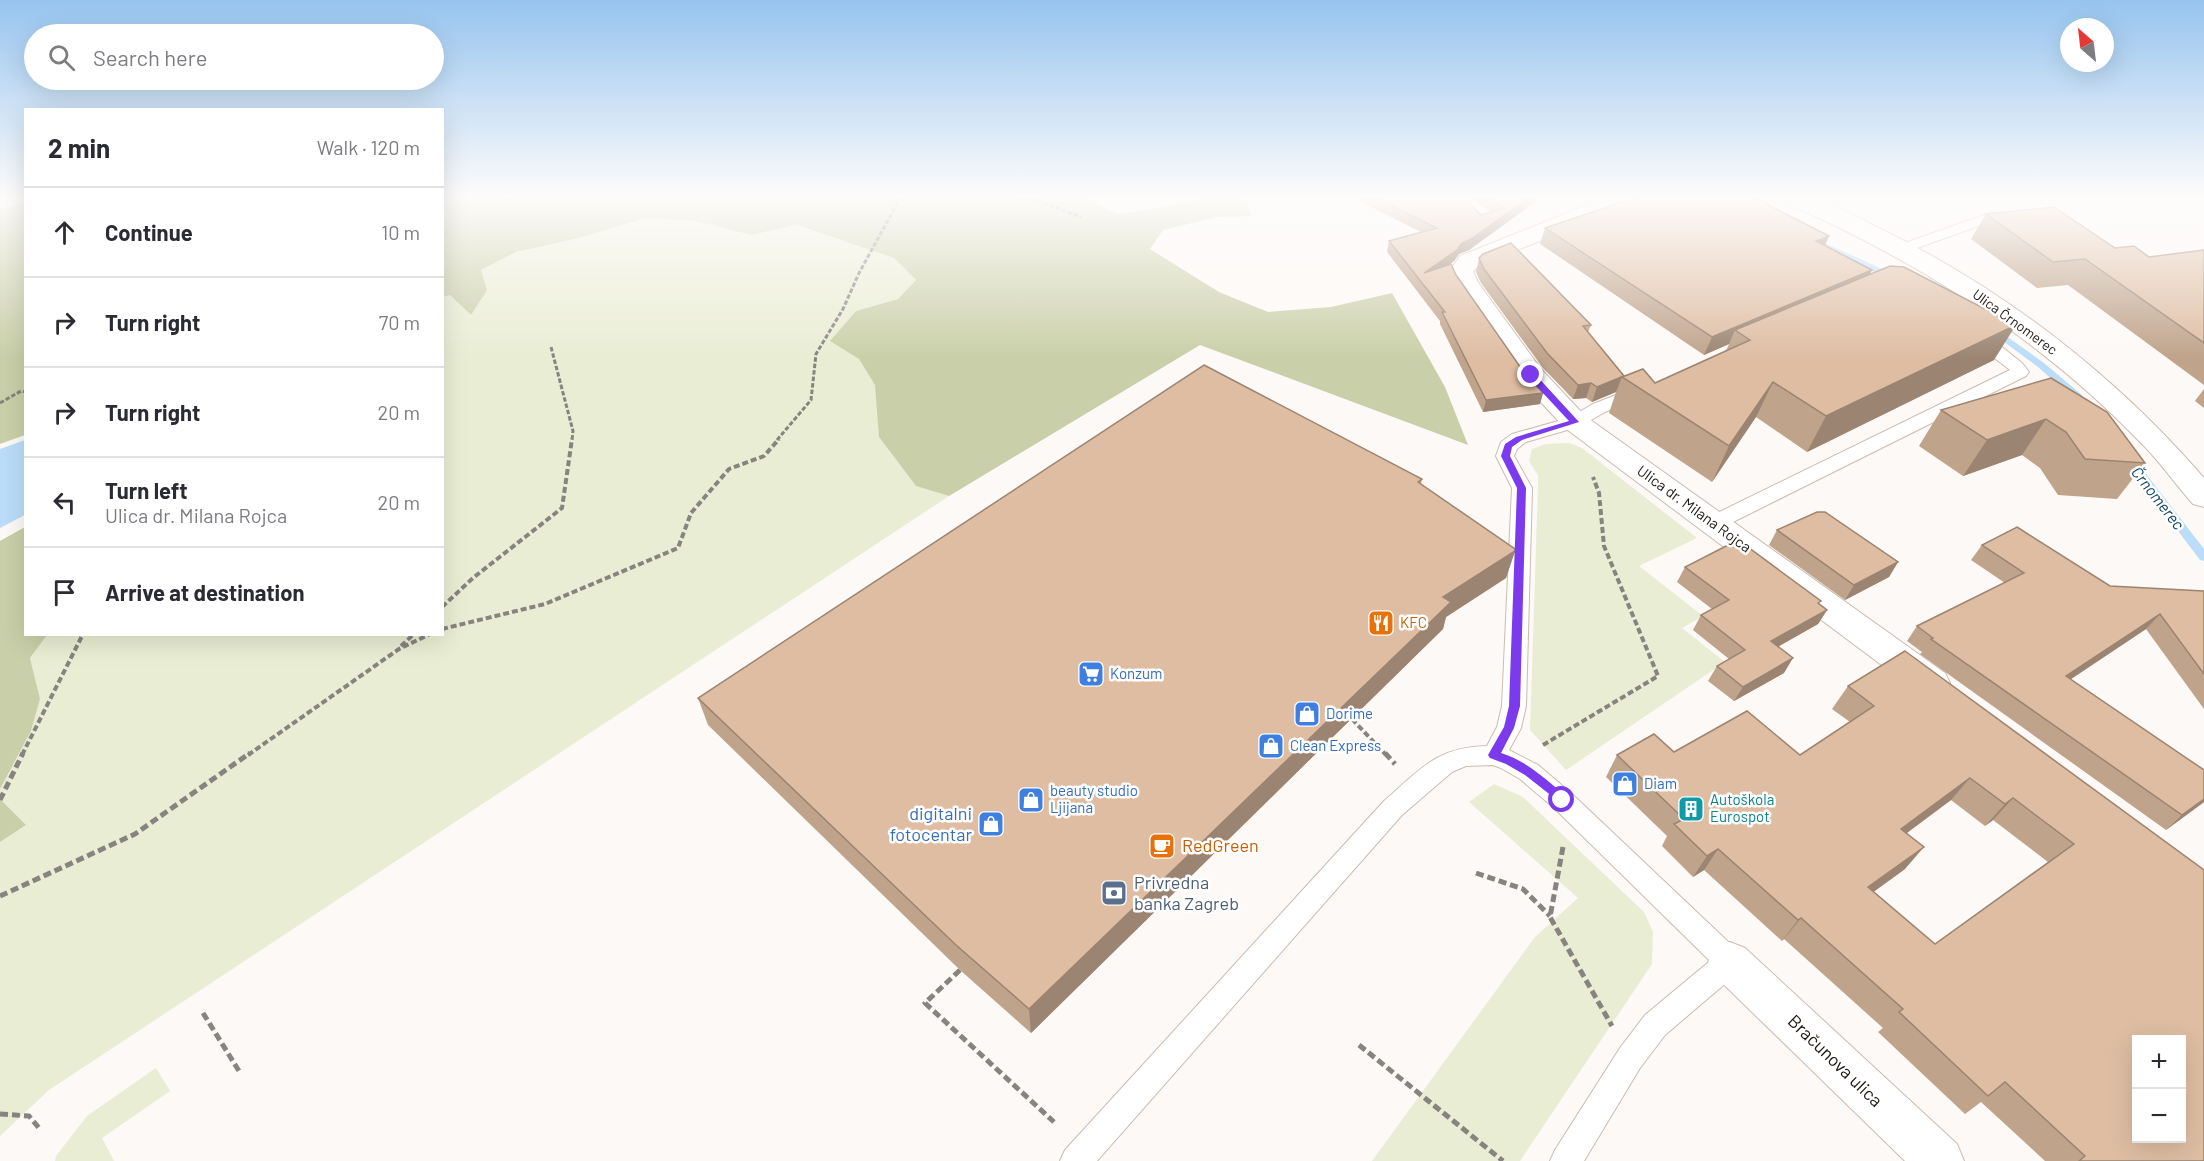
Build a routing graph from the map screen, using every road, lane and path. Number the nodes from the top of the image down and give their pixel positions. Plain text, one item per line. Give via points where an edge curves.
1 (872, 250) edge
2 (1496, 250) edge
3 (1903, 250) edge
4 (1963, 328) edge
5 (551, 347) dead end
6 (1653, 385) edge
7 (24, 392) edge
8 (0, 403) edge
9 (1575, 422) junction
10 (2204, 497) edge
11 (1714, 523) junction
12 (444, 605) edge
13 (444, 629) edge
14 (82, 636) edge
15 (412, 636) edge
16 (426, 636) edge
17 (399, 649) junction
18 (1954, 699) edge
19 (1352, 719) edge
20 (1542, 746) dead end
21 (1494, 755) junction
22 (1402, 771) dead end
23 (0, 800) edge
24 (1564, 842) dead end
25 (1476, 873) dead end
26 (0, 896) edge
27 (1550, 917) junction
28 (1730, 962) junction
29 (960, 970) edge
30 (203, 1013) dead end
31 (1613, 1026) dead end
32 (1359, 1045) dead end
33 (239, 1071) dead end
34 (0, 1114) edge
35 (1054, 1122) dead end
36 (39, 1128) dead end
37 (1076, 1161) edge
38 (1503, 1161) edge
39 (1566, 1161) edge
40 (1940, 1161) edge

1 - 13 path via 816,354 811,400 764,456 729,469 691,513 678,548 545,604
2 - 9 street, Ulica dr. Milana Rojca via 1469,261 1461,272 1531,375
3 - 10 street, Ulica Črnomerec via 1951,287 2003,311 2092,381 2155,440
4 - 11 lane via 1983,338 2020,372
5 - 12 path via 573,431 562,508
6 - 9 lane
7 - 8 path
9 - 11 street, Ulica dr. Milana Rojca
9 - 20 path via 1599,493 1604,546 1658,676
9 - 21 lane via 1519,438 1508,446 1505,456 1522,488 1514,706 1509,728
11 - 18 street, Ulica dr. Milana Rojca
14 - 23 path
15 - 17 path
16 - 17 path
17 - 26 path via 135,834
19 - 22 path
21 - 28 lane via 1529,772 1562,800
21 - 37 lane via 1464,756 1443,765 1394,808
24 - 27 path
25 - 27 path via 1523,889
27 - 31 path
28 - 39 lane via 1655,1025
28 - 40 street, Bračunova ulica
29 - 35 path via 925,1003
30 - 33 path
32 - 38 path
34 - 36 path via 29,1116

